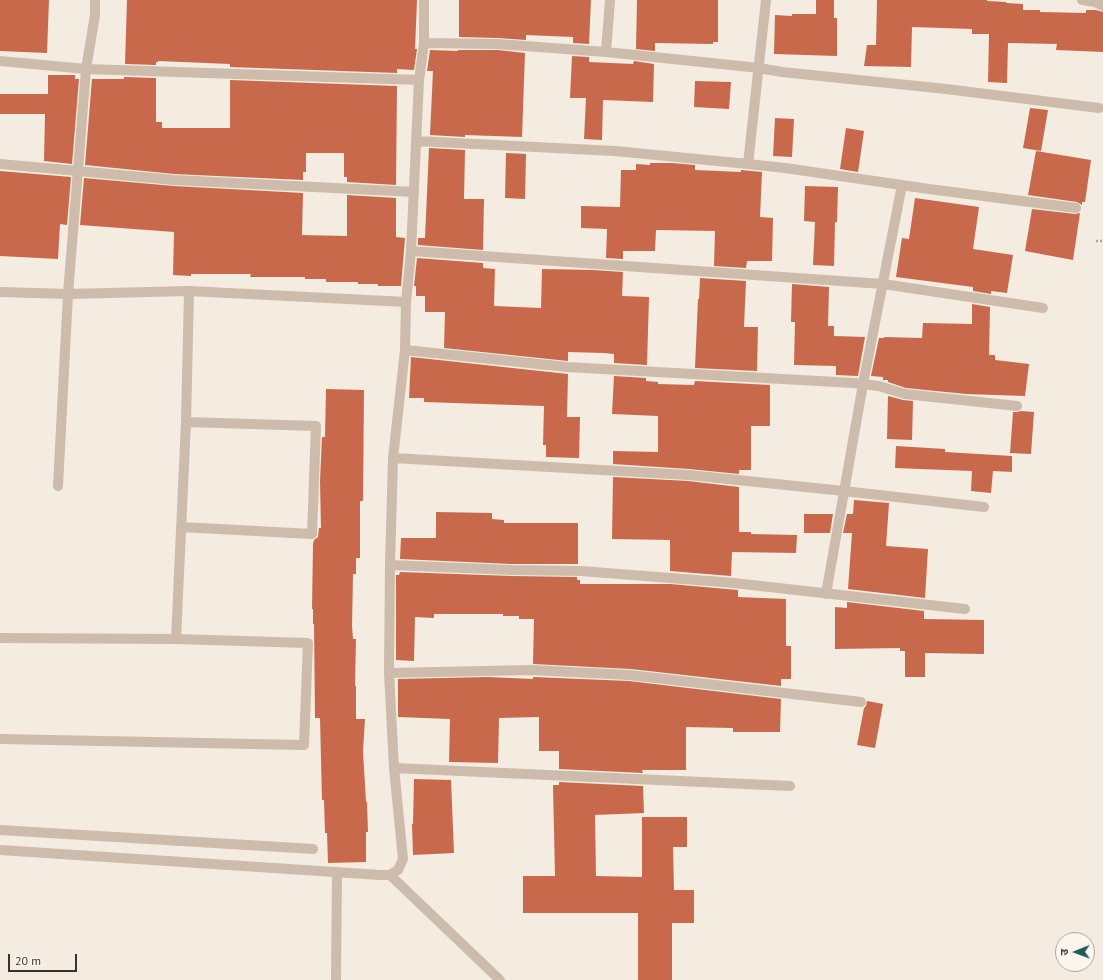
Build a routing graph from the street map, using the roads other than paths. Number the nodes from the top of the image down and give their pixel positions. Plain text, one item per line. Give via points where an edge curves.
1 (95, 0) edge
2 (424, 0) edge
3 (610, 0) edge
4 (766, 0) edge
5 (1082, 0) edge
6 (1103, 6) edge
7 (424, 43) junction
8 (606, 52) junction
9 (0, 61) edge
10 (758, 68) junction
11 (86, 69) junction
12 (419, 80) junction
13 (1099, 108) dead end
14 (416, 141) junction
15 (0, 164) edge
16 (748, 164) junction
17 (78, 170) junction
18 (902, 185) junction
19 (414, 192) junction
20 (1076, 208) dead end
21 (411, 251) junction
22 (883, 284) junction
23 (188, 291) junction
24 (0, 292) edge
25 (68, 294) junction
26 (406, 302) junction
27 (1043, 308) dead end
28 (405, 350) junction
29 (863, 384) junction
30 (1017, 406) dead end
31 (186, 422) junction
32 (393, 458) junction
33 (58, 486) dead end
34 (844, 491) junction
35 (984, 507) dead end
36 (181, 527) junction
37 (390, 565) junction
38 (826, 594) junction
39 (965, 610) dead end
40 (0, 638) edge
41 (176, 639) junction
42 (388, 673) junction
43 (861, 702) dead end
44 (0, 739) edge
45 (394, 768) junction
46 (790, 786) dead end
47 (0, 830) edge
48 (313, 849) dead end
49 (0, 850) edge
50 (338, 872) junction
51 (390, 875) junction
52 (336, 980) edge
53 (500, 980) edge

1 - 11 street
2 - 7 street
3 - 8 street
4 - 10 street
5 - 6 street
7 - 8 street via 498,44
7 - 12 street
8 - 10 street
9 - 11 street
10 - 13 street
10 - 16 street
11 - 12 street
11 - 17 street
12 - 14 street
14 - 16 street via 615,151
14 - 19 street
15 - 17 street
16 - 18 street
17 - 19 street via 174,180
17 - 25 street
18 - 20 street
18 - 22 street
19 - 21 street
21 - 22 street
21 - 26 street
22 - 27 street
22 - 29 street
23 - 25 street
23 - 26 street
23 - 31 street
24 - 25 street
25 - 33 street
26 - 28 street
28 - 29 street via 567,367
28 - 32 street
29 - 30 street via 905,394
29 - 34 street
31 - 36 street
31 - 36 street via 316,426 312,534
32 - 34 street via 689,475
32 - 37 street
34 - 35 street
34 - 38 street
36 - 41 street
37 - 38 street via 589,572 734,583
37 - 42 street
38 - 39 street
40 - 41 street
41 - 44 street via 308,642 304,745
42 - 43 street via 531,670 630,675
42 - 45 street
45 - 46 street
45 - 51 street via 403,859 398,870
47 - 48 street
49 - 50 street
50 - 51 street
50 - 52 street
51 - 53 street

